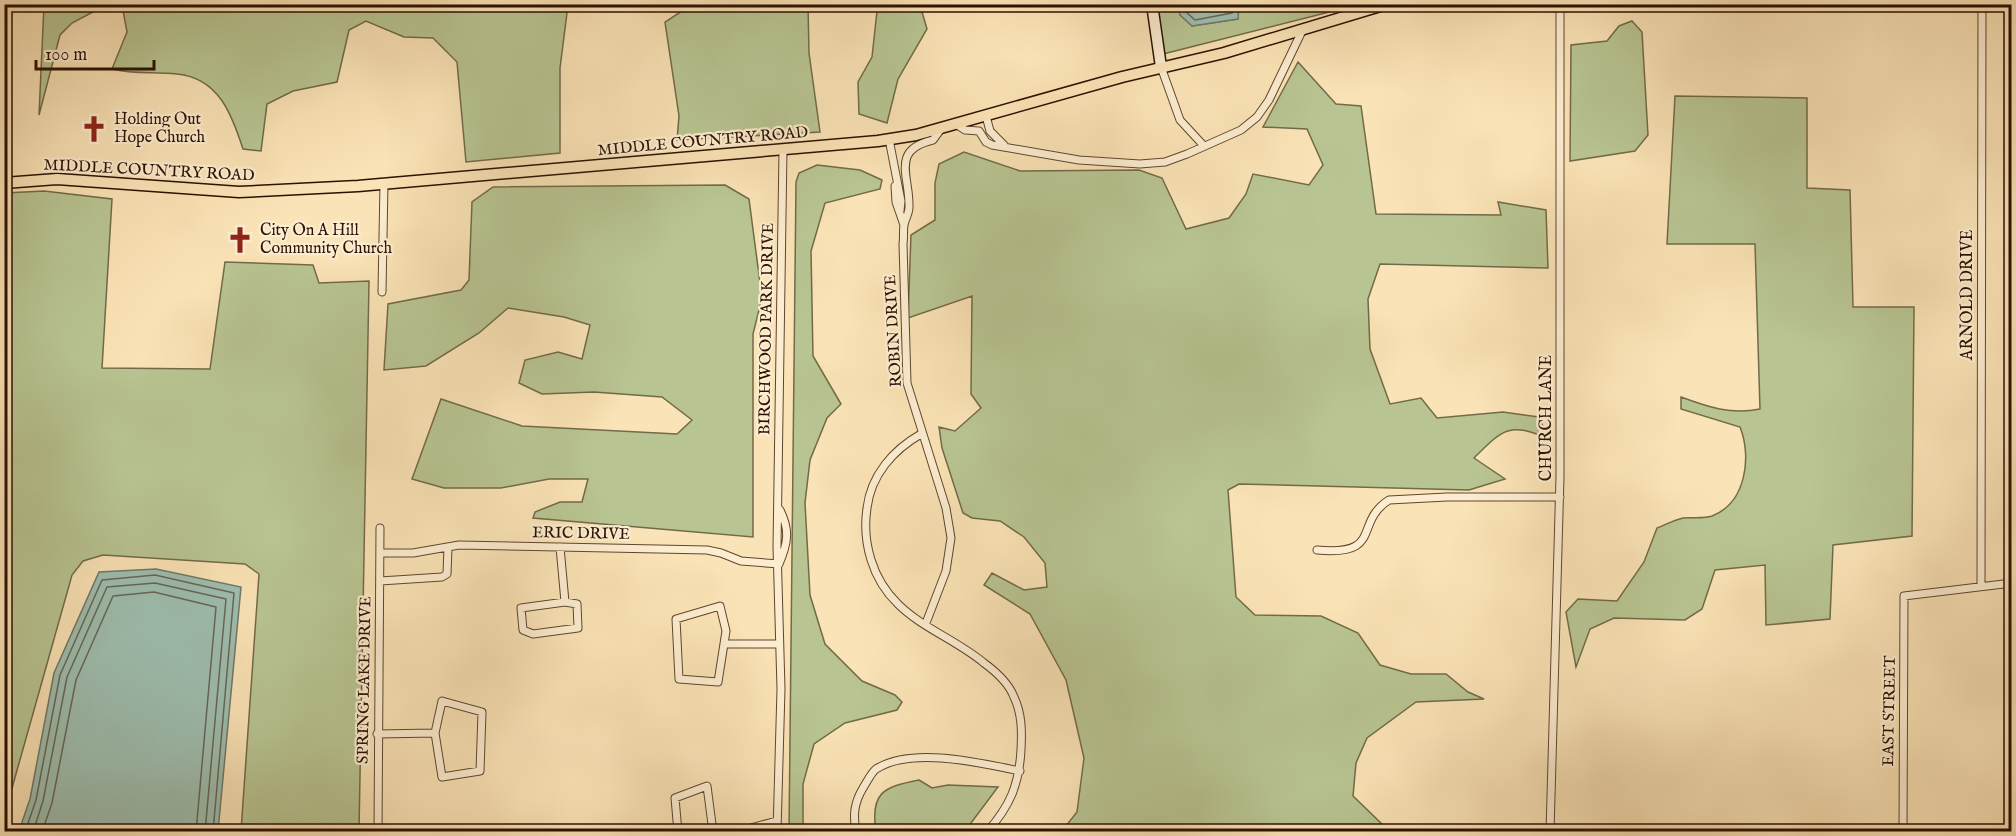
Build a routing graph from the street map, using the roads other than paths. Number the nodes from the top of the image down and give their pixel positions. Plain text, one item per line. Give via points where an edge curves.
1 (1152, 4) edge
2 (1387, 4) edge
3 (1560, 4) edge
4 (1710, 4) edge
5 (1798, 4) edge
6 (1982, 4) edge
7 (1303, 29) junction
8 (1161, 67) junction
9 (986, 116) junction
10 (956, 124) junction
11 (941, 129) junction
12 (889, 139) junction
13 (1004, 145) junction
14 (1204, 146) junction
15 (783, 150) junction
16 (4, 183) edge
17 (384, 183) junction
18 (904, 225) junction
19 (382, 292) dead end
20 (921, 434) junction
21 (1560, 497) junction
22 (779, 508) junction
23 (380, 528) dead end
24 (448, 547) junction
25 (560, 547) junction
26 (1317, 550) dead end
27 (380, 553) junction
28 (779, 564) junction
29 (380, 581) junction
30 (2012, 583) edge
31 (1981, 586) junction
32 (565, 602) junction
33 (926, 623) junction
34 (725, 644) junction
35 (779, 644) junction
36 (435, 733) junction
37 (377, 734) junction
38 (1020, 771) junction
39 (777, 821) junction
40 (378, 831) edge
41 (678, 831) edge
42 (713, 831) edge
43 (736, 831) edge
44 (777, 831) edge
45 (856, 831) edge
46 (987, 831) edge
47 (1550, 831) edge
48 (1903, 831) edge

1 - 8 street
2 - 7 main road, MIDDLE COUNTRY ROAD
3 - 21 street, CHURCH LANE
4 - 5 main road
6 - 31 street, ARNOLD DRIVE
7 - 8 main road, MIDDLE COUNTRY ROAD
7 - 14 street via 1257,117 1241,130
8 - 9 main road, MIDDLE COUNTRY ROAD
8 - 14 street via 1180,120
9 - 10 main road, MIDDLE COUNTRY ROAD
9 - 13 street via 990,131
10 - 11 main road, MIDDLE COUNTRY ROAD
10 - 13 street via 965,130 979,131 992,145
11 - 12 main road, MIDDLE COUNTRY ROAD
11 - 18 street, ROBIN DRIVE via 933,140 919,143 907,157 909,210
12 - 15 main road, MIDDLE COUNTRY ROAD
12 - 18 street, ROBIN DRIVE
13 - 14 street via 1078,160 1140,164 1164,162
15 - 17 main road, MIDDLE COUNTRY ROAD
15 - 22 street, BIRCHWOOD PARK DRIVE
16 - 17 main road, MIDDLE COUNTRY ROAD via 57,179 239,192
17 - 19 street
18 - 20 street, ROBIN DRIVE via 908,383
20 - 33 street, ROBIN DRIVE via 946,508 951,538 946,571
20 - 33 street via 904,443 886,463 869,490 865,521 867,548 878,578 898,604
21 - 26 street via 1396,499 1382,505 1358,547 1335,552
21 - 47 street, CHURCH LANE
22 - 28 street, BIRCHWOOD PARK DRIVE via 772,539
22 - 28 street, BIRCHWOOD PARK DRIVE via 788,526 788,545
23 - 27 street, SPRING LAKE DRIVE
24 - 25 street, ERIC DRIVE
24 - 27 street, ERIC DRIVE via 413,554
24 - 29 street via 447,574 442,577
25 - 28 street, ERIC DRIVE via 707,550 741,561
25 - 32 street
27 - 29 street, SPRING LAKE DRIVE
28 - 35 street, BIRCHWOOD PARK DRIVE
29 - 37 street, SPRING LAKE DRIVE
30 - 31 street
31 - 48 street, EAST STREET via 1904,596
32 - 32 street via 521,608 523,630 533,634 578,628 577,604
33 - 38 street via 970,651 1014,695 1023,726
34 - 34 street via 720,606 676,619 679,679 718,682
34 - 35 street
35 - 39 street, BIRCHWOOD PARK DRIVE
36 - 36 street via 442,777 480,771 482,712 442,700
36 - 37 street
37 - 40 street, SPRING LAKE DRIVE
38 - 45 street via 976,762 922,758 892,761 874,771 859,795 853,815
38 - 46 street via 1007,809
39 - 43 street
39 - 44 street, BIRCHWOOD PARK DRIVE
41 - 42 street via 675,798 707,786

